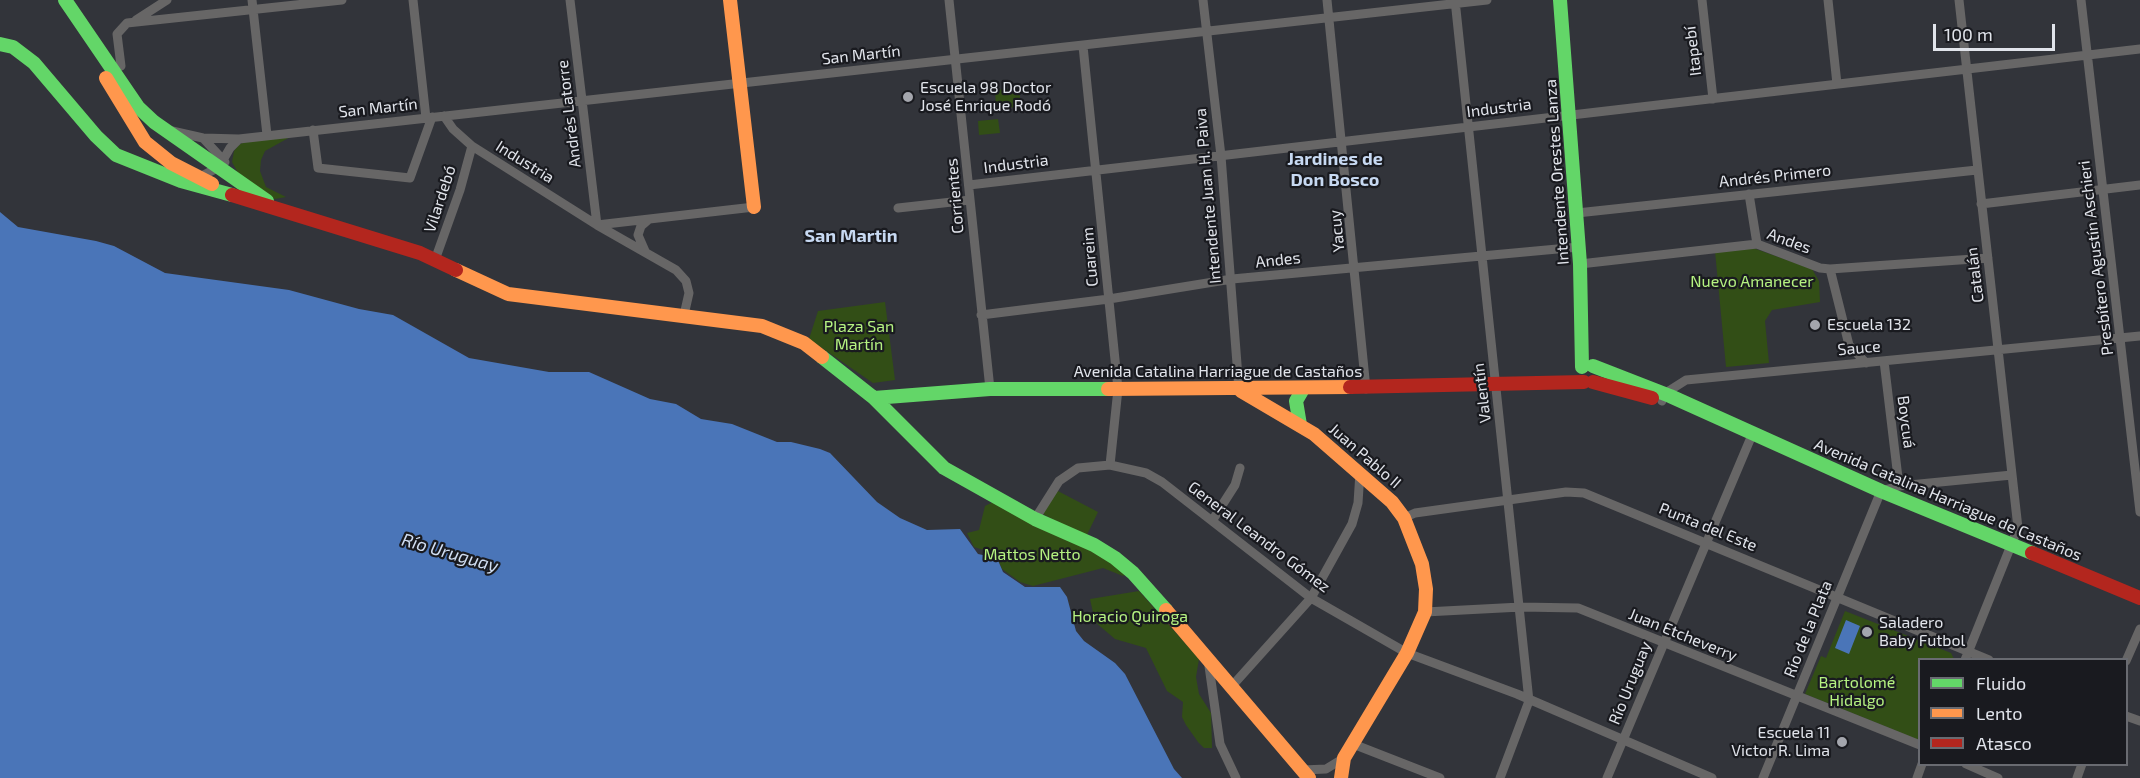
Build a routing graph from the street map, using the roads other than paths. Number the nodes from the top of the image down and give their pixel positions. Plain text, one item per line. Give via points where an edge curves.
1 (65, 0) edge
2 (166, 0) edge
3 (342, 0) edge
4 (413, 0) edge
5 (570, 0) edge
6 (730, 0) edge
7 (949, 0) edge
8 (1203, 0) edge
9 (1327, 0) edge
10 (1487, 0) edge
11 (1560, 0) edge
12 (1702, 0) edge
13 (1828, 0) edge
14 (1959, 0) edge
15 (2081, 0) edge
16 (1455, 2) edge
17 (252, 5) edge
18 (1329, 18) junction
19 (134, 21) junction
20 (1207, 32) junction
21 (0, 44) edge
22 (1083, 46) junction
23 (2140, 49) edge
24 (2088, 55) junction
25 (956, 60) junction
26 (121, 66) dead end
27 (1967, 69) junction
28 (740, 82) junction
29 (1837, 84) junction
30 (1713, 99) junction
31 (583, 100) junction
32 (1570, 115) junction
33 (444, 116) junction
34 (429, 118) junction
35 (1470, 127) junction
36 (165, 130) junction
37 (314, 130) junction
38 (267, 135) junction
39 (203, 138) junction
40 (239, 139) junction
41 (1343, 142) junction
42 (472, 146) junction
43 (1221, 156) junction
44 (221, 163) junction
45 (1097, 170) junction
46 (1977, 170) junction
47 (200, 178) junction
48 (181, 181) junction
49 (969, 185) junction
50 (2140, 185) edge
51 (2102, 190) junction
52 (245, 194) junction
53 (1749, 194) junction
54 (970, 200) junction
55 (1982, 204) junction
56 (754, 207) joint
57 (898, 208) dead end
58 (1576, 213) junction
59 (648, 220) junction
60 (597, 225) junction
61 (1756, 244) junction
62 (1579, 247) junction
63 (646, 253) junction
64 (1483, 258) junction
65 (1988, 258) junction
66 (435, 260) junction
67 (1580, 264) junction
68 (1355, 267) junction
69 (1830, 269) junction
70 (1232, 279) junction
71 (1109, 299) junction
72 (684, 315) junction
73 (981, 315) junction
74 (2140, 336) edge
75 (2121, 338) junction
76 (1999, 350) junction
77 (1884, 361) junction
78 (1866, 363) junction
79 (1587, 372) junction
80 (1496, 383) junction
81 (1366, 388) junction
82 (990, 389) junction
83 (1118, 389) junction
84 (1303, 389) junction
85 (1239, 390) junction
86 (1663, 397) junction
87 (874, 398) junction
88 (1300, 425) junction
89 (1748, 433) junction
90 (2136, 452) edge
91 (1110, 465) junction
92 (1240, 468) dead end
93 (1360, 472) junction
94 (2012, 475) junction
95 (1899, 486) junction
96 (1881, 491) junction
97 (1510, 500) junction
98 (2140, 512) edge
99 (1404, 518) junction
100 (1035, 519) junction
101 (1212, 521) junction
102 (1705, 542) junction
103 (2013, 545) junction
104 (1837, 597) junction
105 (1311, 598) junction
106 (2140, 598) edge
107 (1521, 607) junction
108 (1425, 612) junction
109 (2140, 629) edge
110 (1662, 643) junction
111 (1407, 653) junction
112 (1967, 655) edge
113 (1208, 658) junction
114 (2128, 659) edge
115 (1232, 686) junction
116 (1796, 697) junction
117 (1529, 701) junction
118 (1623, 741) junction
119 (1353, 744) junction
120 (1918, 744) edge
121 (1344, 758) junction
122 (1968, 766) edge
123 (1306, 774) edge
124 (1236, 778) edge
125 (1341, 778) edge
126 (1440, 778) edge
127 (1500, 778) edge
128 (1607, 778) edge
129 (1712, 778) edge
130 (1763, 778) edge
131 (1998, 778) edge

1 - 36 street via 124,91
1 - 47 street via 70,16 145,142 171,163
2 - 19 street
3 - 17 street
4 - 34 street
5 - 31 street, Andrés Latorre
6 - 28 street
7 - 25 street, Corrientes
8 - 20 street, Intendente Juan H. Paiva
9 - 18 street, Yacuy
10 - 16 street, San Martín
11 - 32 street, Intendente Orestes Lanza
12 - 30 street, Itapebí
13 - 29 street
14 - 27 street, Catalán
15 - 24 street, Presbítero Agustín Aschieri
16 - 18 street, San Martín
16 - 35 street, Valentín
17 - 19 street
17 - 38 street
18 - 20 street, San Martín
18 - 41 street, Yacuy
19 - 26 street via 121,26 117,34
20 - 22 street, San Martín
20 - 43 street, Intendente Juan H. Paiva
21 - 48 street via 13,47 34,63 116,155
22 - 25 street, San Martín
22 - 45 street, Cuareim
23 - 24 street, Industria
24 - 27 street, Industria
24 - 51 street, Presbítero Agustín Aschieri
25 - 28 street, San Martín
25 - 49 street, Corrientes
27 - 29 street, Industria
27 - 46 street, Catalán
28 - 31 street, San Martín
28 - 56 street
29 - 30 street, Industria
30 - 32 street, Industria
31 - 33 street, San Martín
31 - 60 street, Andrés Latorre
32 - 35 street, Industria
32 - 58 street, Intendente Orestes Lanza
33 - 34 street, San Martín
33 - 42 street, Industria
34 - 37 street, San Martín
34 - 37 street via 410,178 318,168
35 - 41 street, Industria
35 - 64 street, Valentín
36 - 39 street, San Martín
36 - 44 street
37 - 38 street, San Martín
38 - 40 street, San Martín
39 - 40 street, San Martín
39 - 44 street
40 - 44 street
41 - 43 street, Industria
41 - 68 street, Yacuy
42 - 60 street, Industria
42 - 66 street, Vilardebó
43 - 45 street, Industria
43 - 70 street, Intendente Juan H. Paiva
44 - 47 street
44 - 52 street
45 - 49 street, Industria
45 - 71 street, Cuareim
46 - 53 street, Andrés Primero
46 - 55 street, Catalán
47 - 48 street
47 - 52 street
48 - 52 street
49 - 54 street, Corrientes
50 - 51 street
51 - 55 street
51 - 75 street, Presbítero Agustín Aschieri
52 - 66 street
53 - 58 street, Andrés Primero
53 - 61 street
54 - 57 street
54 - 73 street, Corrientes
55 - 65 street, Catalán
56 - 59 street
58 - 62 street, Intendente Orestes Lanza
59 - 60 street
59 - 63 street via 638,235
60 - 63 street, Industria
61 - 67 street, Andes
61 - 69 street, Andes
62 - 64 street, Andes
62 - 67 street, Intendente Orestes Lanza
63 - 72 street, Industria via 676,270 686,281 689,293
64 - 68 street, Andes
64 - 80 street, Valentín
65 - 69 street, Andes
65 - 76 street, Catalán
66 - 72 street via 508,294
67 - 79 street, Intendente Orestes Lanza via 1581,343
68 - 70 street, Andes
68 - 81 street, Yacuy
69 - 78 street via 1849,345
70 - 71 street, Andes
70 - 85 street, Intendente Juan H. Paiva
71 - 73 street, Andes
71 - 83 street, Cuareim
72 - 87 street via 785,333 821,355
73 - 82 street, Corrientes
74 - 75 street, Sauce
75 - 76 street, Sauce
75 - 90 street, Presbítero Agustín Aschieri
76 - 77 street, Sauce
76 - 94 street, Catalán
77 - 78 street, Sauce
77 - 95 street, Boycuá
78 - 86 street, Sauce via 1686,380
79 - 80 street, Avenida Catalina Harriague de Castaños via 1563,381
79 - 86 street, Avenida Catalina Harriague de Castaños
80 - 81 street, Avenida Catalina Harriague de Castaños
80 - 97 street, Valentín
81 - 84 street, Avenida Catalina Harriague de Castaños
82 - 83 street, Avenida Catalina Harriague de Castaños
82 - 87 street, Avenida Catalina Harriague de Castaños
83 - 85 street, Avenida Catalina Harriague de Castaños
83 - 91 street, Cuareim
84 - 85 street, Avenida Catalina Harriague de Castaños
84 - 88 street via 1296,401
85 - 88 street, Juan Pablo II
86 - 89 street, Avenida Catalina Harriague de Castaños
87 - 100 street via 944,468
88 - 93 street, Juan Pablo II
89 - 96 street, Avenida Catalina Harriague de Castaños
89 - 102 street, Río Uruguay
90 - 98 street, Presbítero Agustín Aschieri
91 - 100 street, General Leandro Gómez via 1067,473
91 - 101 street, General Leandro Gómez via 1146,473
92 - 101 street via 1235,486
93 - 99 street, Juan Pablo II
93 - 105 street via 1352,524
94 - 95 street
94 - 103 street, Catalán via 2018,528
95 - 96 street
96 - 103 street, Avenida Catalina Harriague de Castaños
96 - 104 street, Río de la Plata
97 - 99 street, Punta del Este via 1415,513
97 - 102 street, Punta del Este via 1584,493
97 - 107 street, Valentín
99 - 108 street, Juan Pablo II via 1422,564
100 - 113 street via 1115,558
101 - 105 street, General Leandro Gómez
102 - 104 street, Punta del Este
102 - 110 street, Río Uruguay
103 - 106 street, Avenida Catalina Harriague de Castaños
103 - 112 street, Catalán
104 - 112 street, Punta del Este
104 - 116 street, Río de la Plata
105 - 111 street, General Leandro Gómez
105 - 115 street
107 - 108 street, Juan Etcheverry
107 - 110 street, Juan Etcheverry via 1578,608
107 - 117 street, Valentín
108 - 111 street, Juan Pablo II
109 - 114 street
110 - 116 street, Juan Etcheverry
110 - 118 street, Río Uruguay
111 - 117 street, General Leandro Gómez
111 - 119 street, Juan Pablo II
113 - 115 street
113 - 124 street via 1220,744
115 - 123 street
116 - 120 street, Juan Etcheverry
116 - 130 street, Río de la Plata
117 - 118 street, General Leandro Gómez
117 - 127 street, Valentín
118 - 128 street, Río Uruguay
118 - 129 street, General Leandro Gómez
119 - 121 street, Juan Pablo II
119 - 126 street
121 - 123 street via 1326,769
121 - 125 street, Juan Pablo II
122 - 131 street

